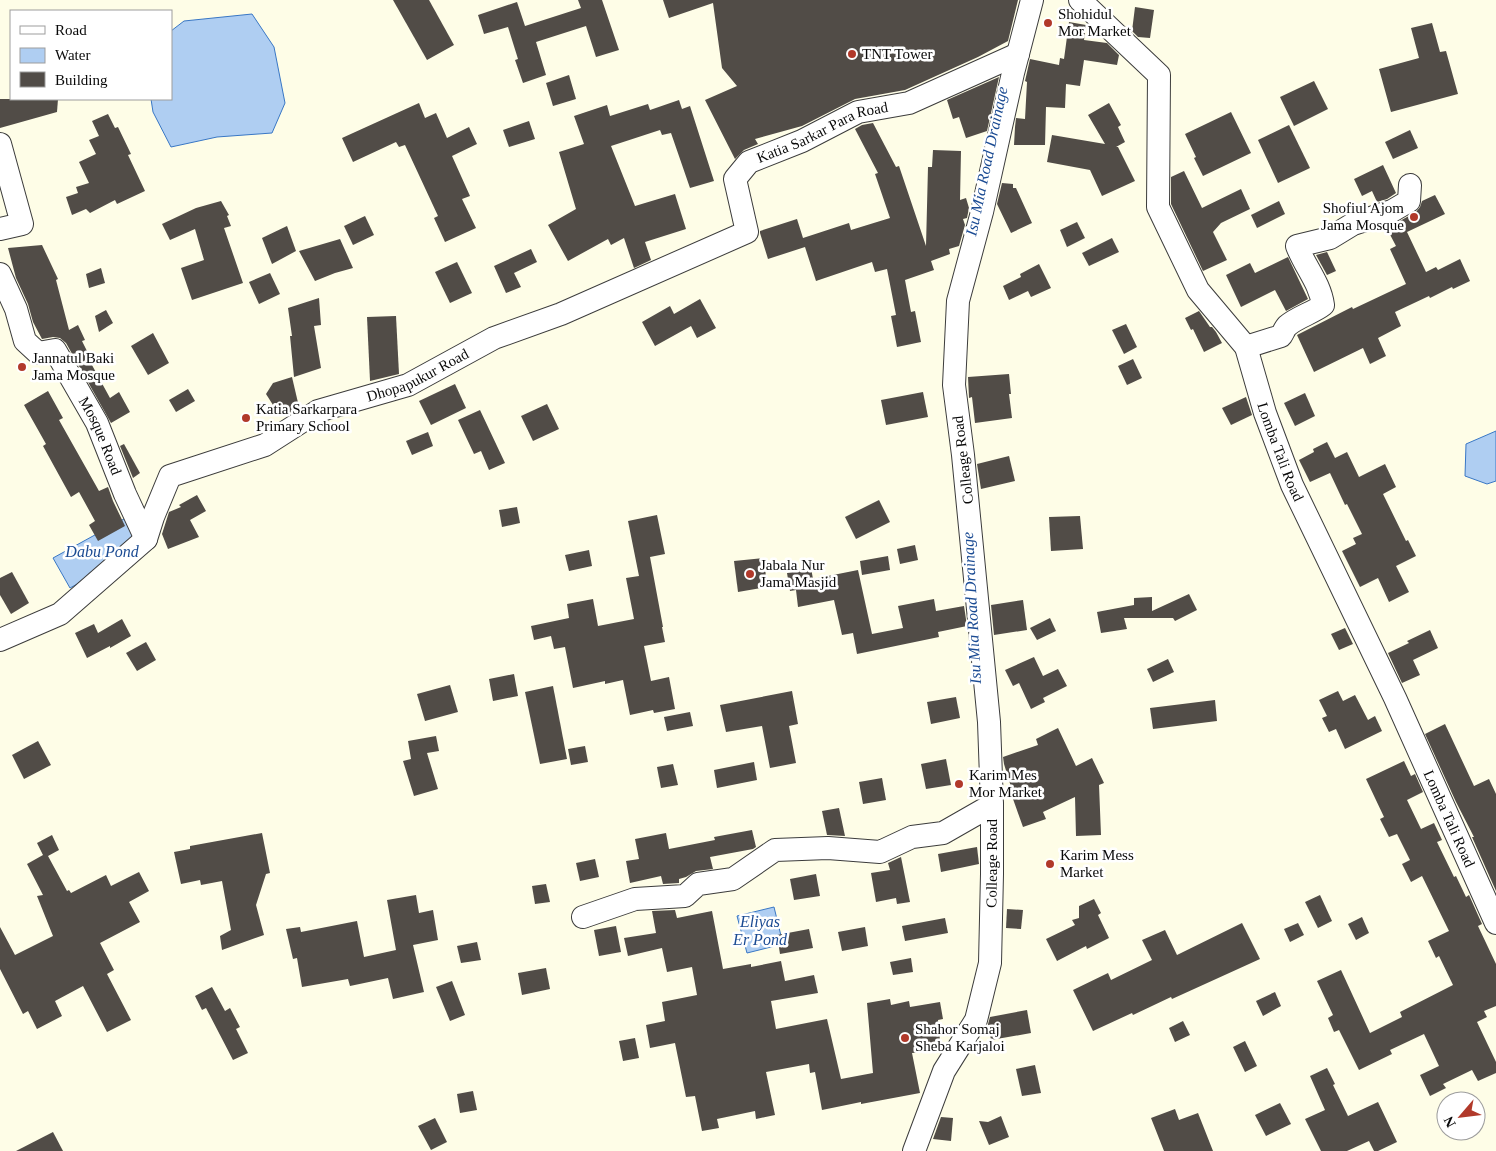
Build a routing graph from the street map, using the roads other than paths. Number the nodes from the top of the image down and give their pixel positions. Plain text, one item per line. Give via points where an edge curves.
1 (1032, 0) edge
2 (1080, 0) edge
3 (1018, 54) junction
4 (0, 144) edge
5 (1410, 185) dead end
6 (0, 229) edge
7 (0, 274) edge
8 (561, 314) joint
9 (1246, 347) junction
10 (146, 539) junction
11 (0, 640) edge
12 (992, 805) junction
13 (583, 917) dead end
14 (1496, 922) edge
15 (914, 1151) edge

1 - 3 street, Colleage Road
2 - 9 street, Lomba Tali Road via 1159,75 1158,207 1198,290
3 - 8 street, Katia Sarkar Para Road via 910,103 858,112 802,141 749,162 735,179 747,232
3 - 12 street, Colleage Road via 958,301 954,385 989,722
4 - 6 street via 22,224
5 - 9 street via 1410,201 1392,211 1353,224 1330,238 1297,246 1322,294 1324,305 1296,319 1281,336
7 - 10 street, Mosque Road via 16,309 25,341 38,353 55,350 97,423
8 - 10 street, Dhopapukur Road via 494,338 408,385 318,411 266,445 170,476
9 - 14 street, Lomba Tali Road via 1265,413 1292,485 1395,698
10 - 11 street via 60,614
12 - 13 street via 943,833 912,837 880,852 828,848 775,850 733,878 698,884 685,896 635,899
12 - 15 street, Colleage Road via 990,963 976,1020 944,1071

